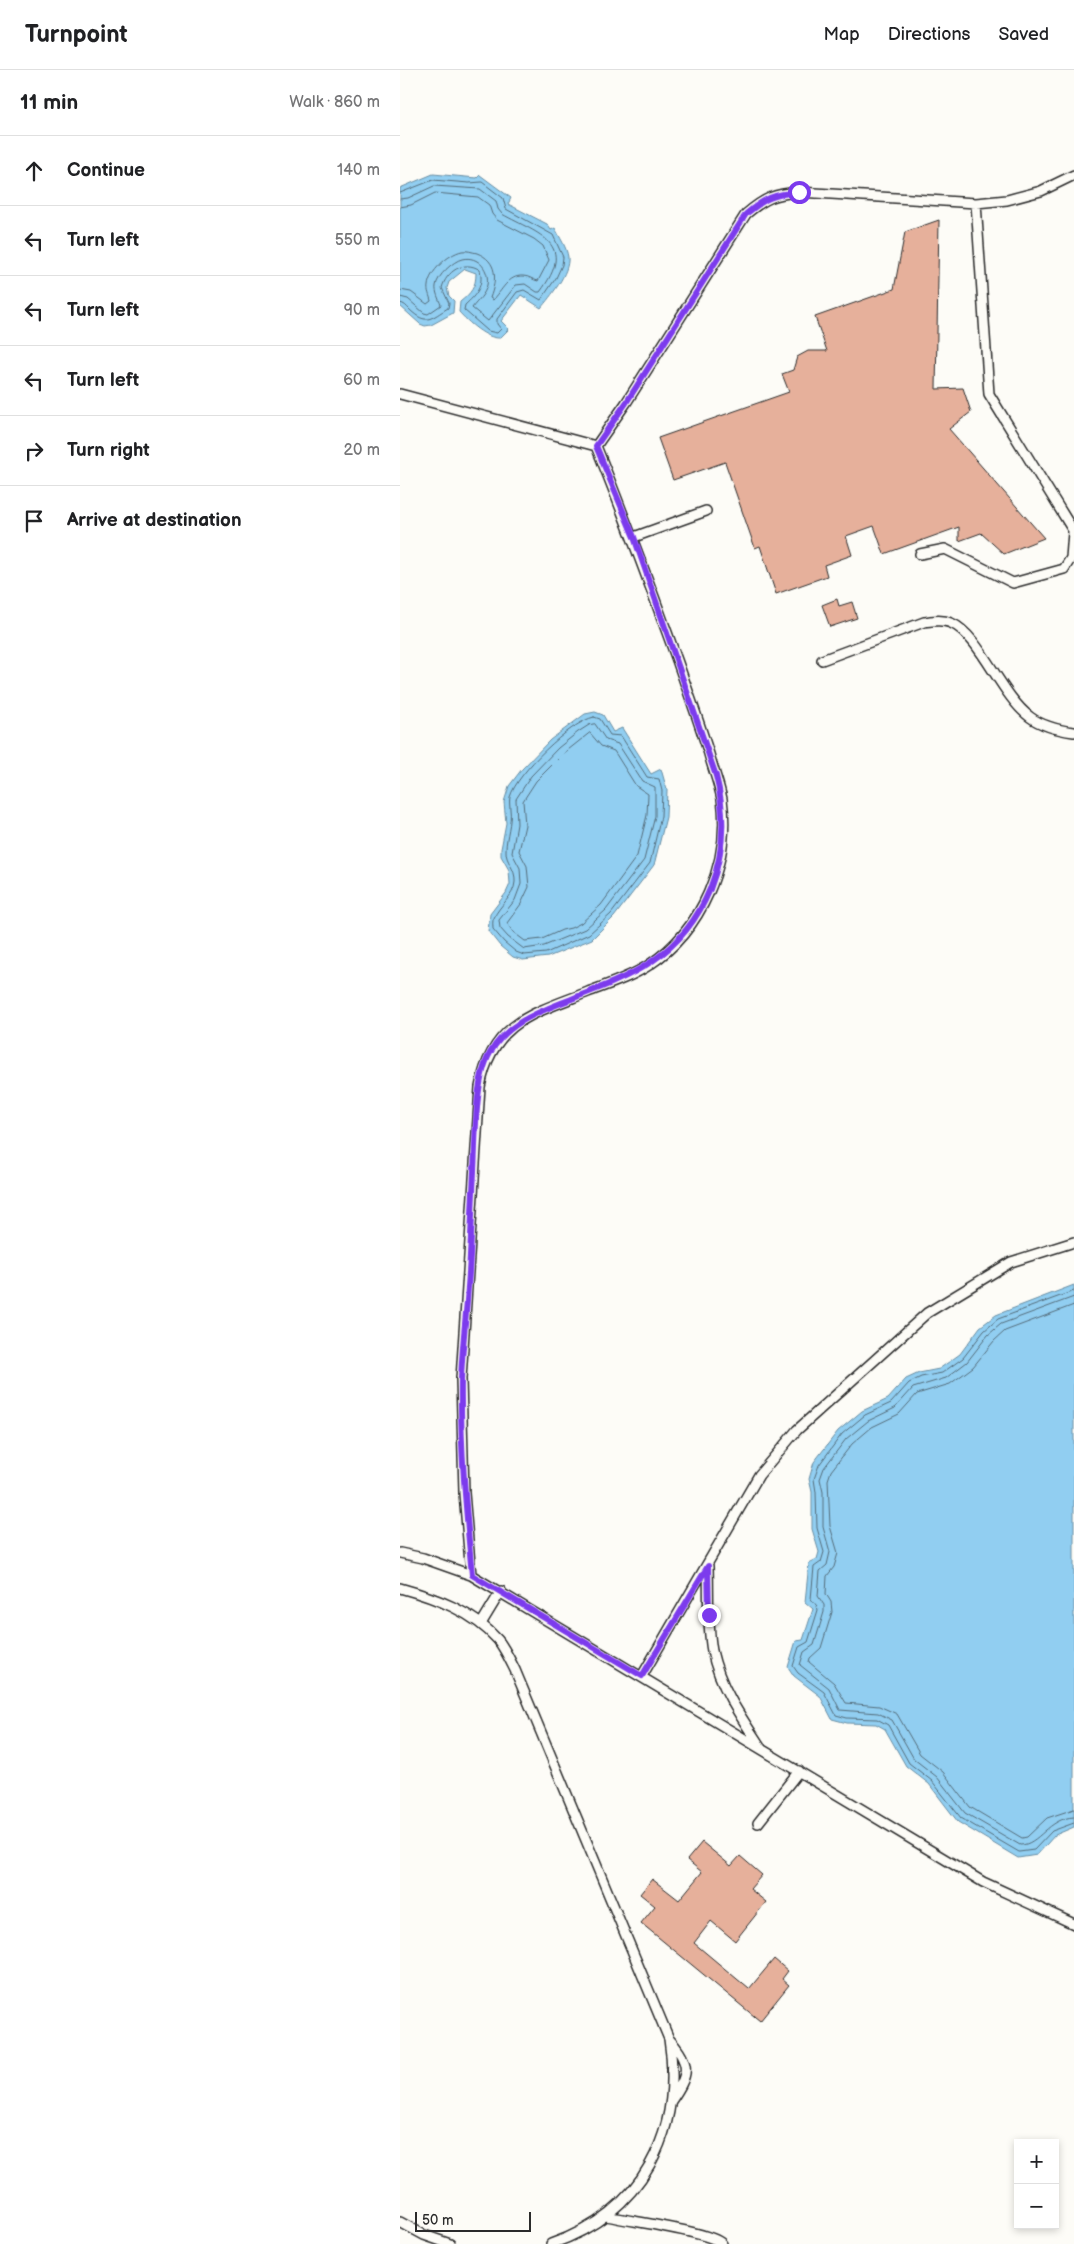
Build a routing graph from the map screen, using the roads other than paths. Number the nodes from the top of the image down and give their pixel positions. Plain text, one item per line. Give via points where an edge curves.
1 (1074, 175) edge
2 (976, 203) junction
3 (400, 394) edge
4 (596, 446) junction
5 (706, 511) dead end
6 (1074, 532) edge
7 (634, 537) junction
8 (920, 554) dead end
9 (822, 660) dead end
10 (1074, 732) edge
11 (1074, 1242) edge
12 (400, 1553) edge
13 (708, 1566) junction
14 (472, 1575) junction
15 (400, 1588) edge
16 (501, 1591) junction
17 (481, 1624) junction
18 (642, 1676) junction
19 (761, 1749) junction
20 (799, 1771) junction
21 (758, 1823) dead end
22 (1074, 1924) edge
23 (669, 2038) junction
24 (671, 2102) junction
25 (607, 2216) junction
26 (400, 2222) edge
27 (450, 2244) edge
28 (551, 2244) edge
29 (722, 2244) edge

1 - 2 lane via 1041,191 1007,200
2 - 4 lane via 799,192 764,199 746,214
2 - 6 lane via 989,394
3 - 4 lane
4 - 7 lane
5 - 7 lane
6 - 8 lane via 1071,558 1064,569 1012,583 945,549
7 - 14 lane via 722,798 720,856 699,912 684,935 664,953 627,977 530,1015 502,1036 484,1066 461,1379 464,1493
9 - 10 lane via 924,622 949,622 962,630 1016,703 1031,717 1052,728
11 - 13 lane via 1011,1262 927,1313 797,1430 759,1475
12 - 14 lane
13 - 18 lane
13 - 19 lane via 709,1615 715,1659 732,1706
14 - 16 lane
15 - 17 lane via 460,1610
16 - 17 lane
16 - 18 lane
17 - 23 lane via 499,1642 515,1670
18 - 19 lane
19 - 20 lane
20 - 21 lane
20 - 22 lane via 983,1882
23 - 24 lane via 673,2062
23 - 24 lane via 681,2052 686,2072 684,2082
24 - 25 lane via 656,2155 643,2178
25 - 28 lane via 581,2232
25 - 29 lane via 705,2235
26 - 27 lane

